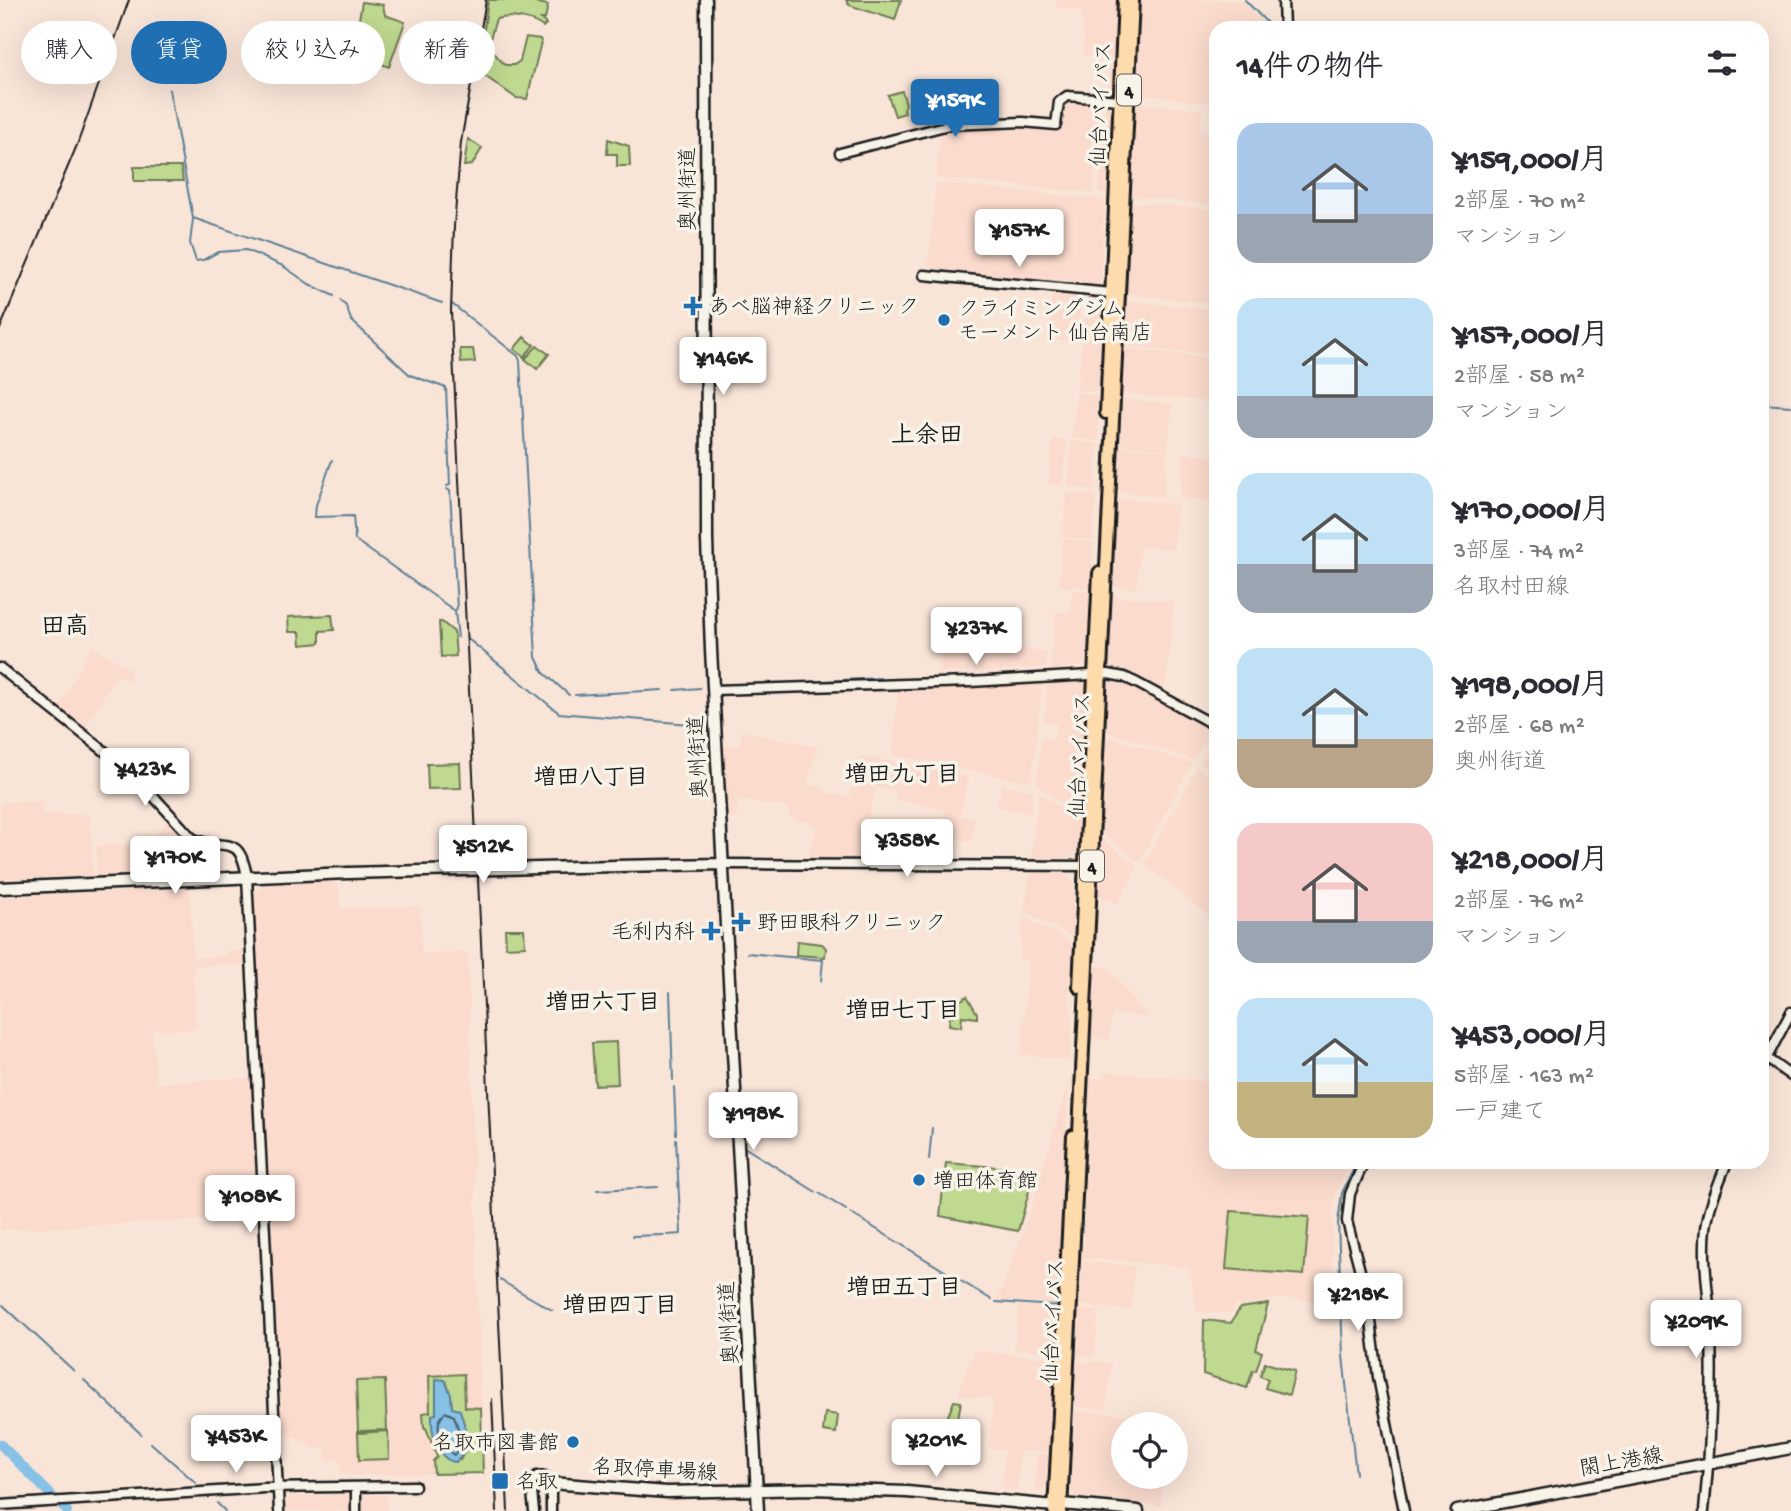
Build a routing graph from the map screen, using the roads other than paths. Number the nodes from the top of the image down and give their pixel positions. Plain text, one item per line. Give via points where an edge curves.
1 (706, 0) edge
2 (1124, 0) edge
3 (1133, 0) edge
4 (1283, 0) edge
5 (1283, 21) edge
6 (1120, 100) junction
7 (840, 153) dead end
8 (924, 275) dead end
9 (1111, 293) junction
10 (0, 667) edge
11 (1098, 673) junction
12 (713, 690) junction
13 (1209, 722) edge
14 (722, 864) junction
15 (1088, 866) junction
16 (247, 877) junction
17 (0, 888) edge
18 (1791, 1012) edge
19 (1769, 1048) edge
20 (1769, 1060) edge
21 (1791, 1076) edge
22 (1361, 1169) edge
23 (1724, 1169) edge
24 (1791, 1448) edge
25 (1709, 1464) junction
26 (551, 1483) junction
27 (415, 1486) dead end
28 (278, 1487) junction
29 (356, 1487) junction
30 (757, 1491) junction
31 (0, 1505) edge
32 (1057, 1506) edge
33 (279, 1511) edge
34 (356, 1511) edge
35 (534, 1511) edge
36 (551, 1511) edge
37 (758, 1511) edge
38 (1138, 1511) edge
39 (1404, 1511) edge
40 (1457, 1511) edge
41 (1704, 1511) edge

1 - 12 main road, 奥州街道 via 707,540
2 - 6 highway, 仙台バイパス / 4
3 - 11 highway, 仙台バイパス / 4
4 - 5 street
6 - 7 street via 1067,96 1059,103 1056,125 949,125
6 - 9 highway, 仙台バイパス / 4
8 - 9 street
9 - 11 highway, 仙台バイパス / 4
10 - 16 street via 132,773 192,838 236,849 244,859
11 - 12 street
11 - 13 street via 1124,677
11 - 15 highway, 仙台バイパス / 4
12 - 14 main road, 奥州街道
14 - 15 street
14 - 16 main road, bridge
14 - 30 main road, 奥州街道
15 - 32 highway, 仙台バイパス / 4
16 - 17 main road
16 - 28 street
18 - 19 street
20 - 21 street
22 - 39 street via 1350,1195 1347,1221 1369,1306
23 - 25 street via 1706,1227 1704,1258 1711,1335
24 - 25 main road, 閖上港線
25 - 40 main road, 閖上港線
25 - 41 street
26 - 30 main road, 名取停車場線 via 667,1492
26 - 35 street via 545,1476 533,1478
26 - 36 street
27 - 29 street
28 - 29 street
28 - 31 street
28 - 33 street
29 - 34 street
30 - 32 main road via 906,1492
30 - 37 main road, 奥州街道
32 - 38 main road

